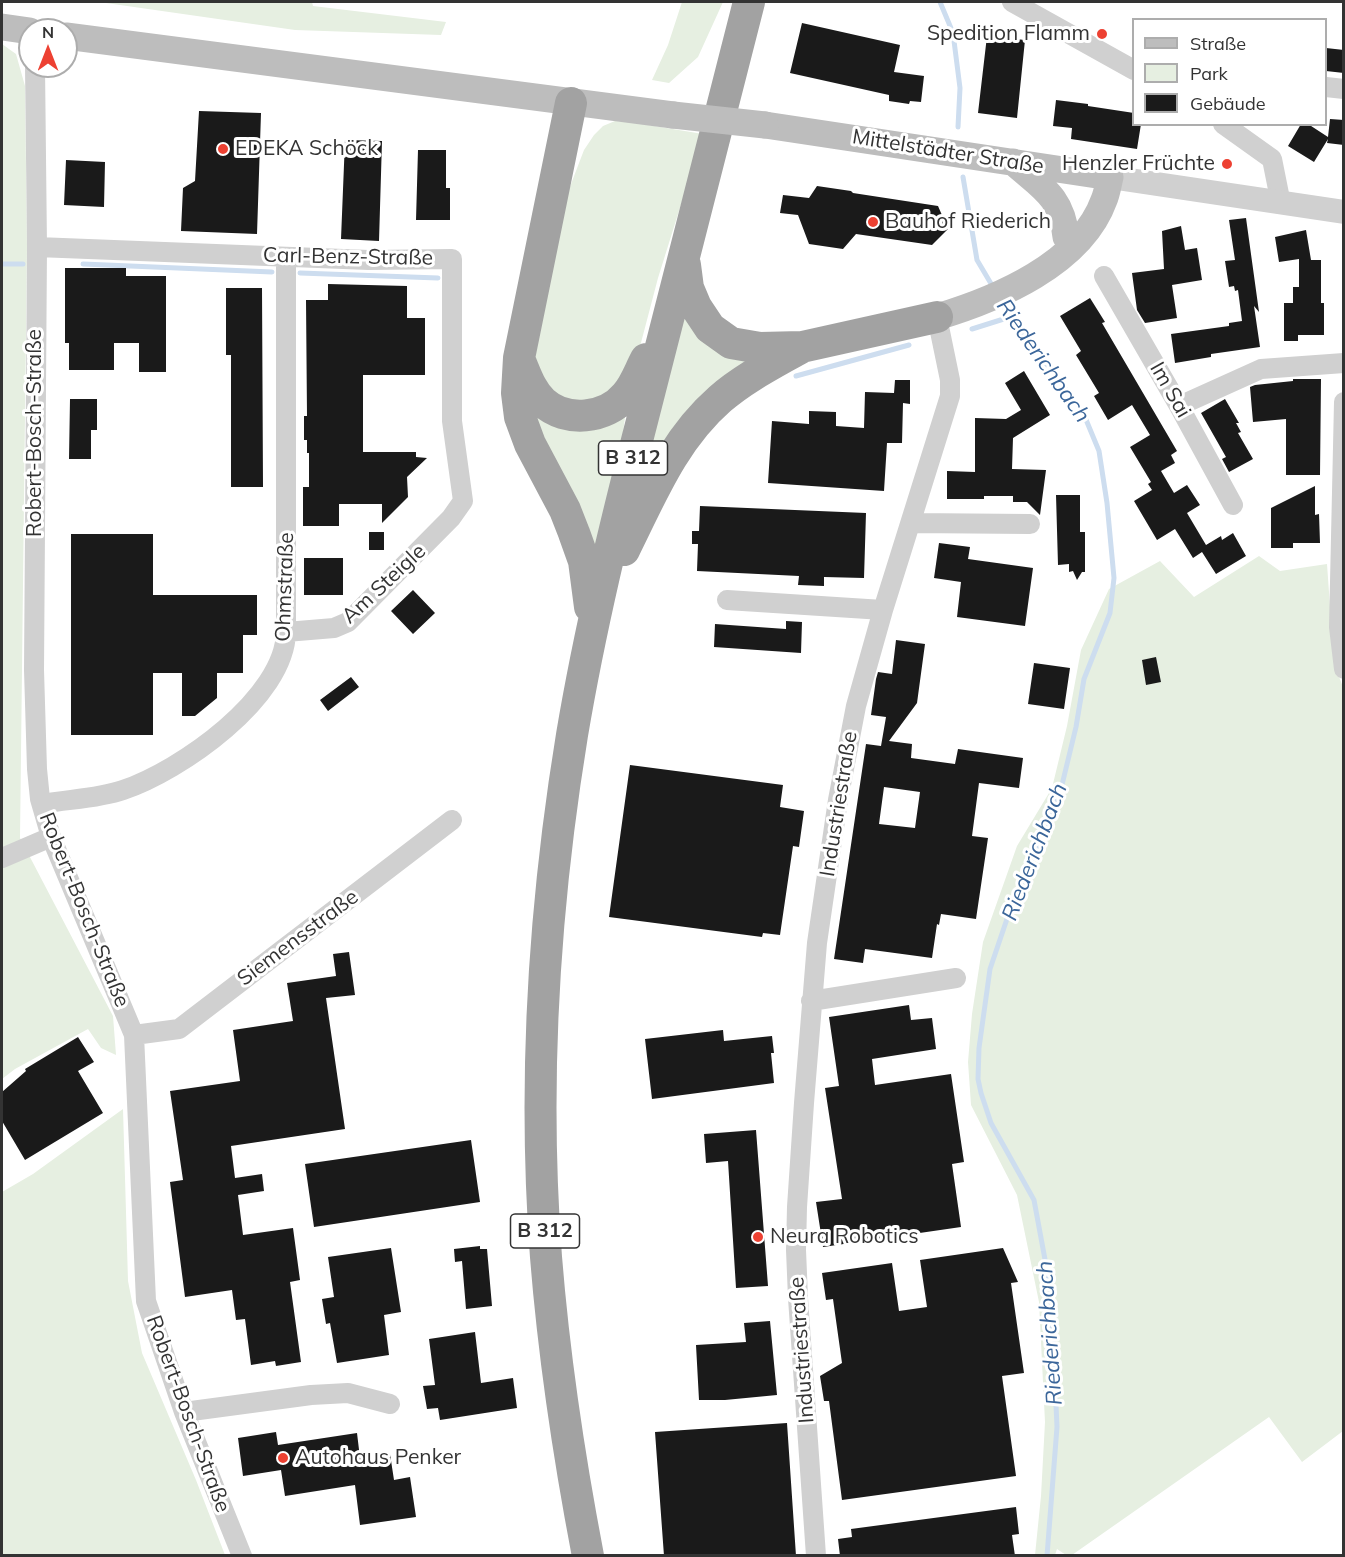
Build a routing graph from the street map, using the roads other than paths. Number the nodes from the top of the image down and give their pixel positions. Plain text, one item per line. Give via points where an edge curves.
1 (749, 2) edge
2 (1012, 2) edge
3 (2, 27) edge
4 (18, 29) edge
5 (78, 38) edge
6 (1132, 69) edge
7 (35, 78) edge
8 (1327, 87) edge
9 (1344, 89) edge
10 (570, 103) junction
11 (1226, 126) edge
12 (1013, 162) junction
13 (1079, 172) junction
14 (1110, 177) junction
15 (1281, 204) junction
16 (1344, 212) edge
17 (1066, 237) junction
18 (37, 248) junction
19 (685, 255) junction
20 (286, 258) junction
21 (1053, 261) junction
22 (1104, 276) dead end
23 (669, 316) junction
24 (937, 317) junction
25 (802, 347) junction
26 (519, 358) junction
27 (1344, 363) edge
28 (1344, 402) edge
29 (1179, 406) junction
30 (463, 501) joint
31 (1233, 505) dead end
32 (911, 523) junction
33 (1030, 524) dead end
34 (1342, 527) edge
35 (727, 600) dead end
36 (883, 610) junction
37 (596, 613) junction
38 (286, 632) junction
39 (1344, 669) edge
40 (42, 804) junction
41 (453, 820) dead end
42 (51, 837) junction
43 (2, 858) edge
44 (956, 978) dead end
45 (811, 1002) junction
46 (134, 1035) junction
47 (390, 1404) dead end
48 (184, 1412) junction
49 (242, 1556) edge
50 (588, 1556) edge
51 (816, 1556) edge

1 - 19 highway, B 312
2 - 6 street
3 - 4 main road
5 - 10 main road, Mittelstädter Straße
7 - 18 street, Robert-Bosch-Straße
8 - 9 street
10 - 12 main road, Mittelstädter Straße, bridge via 765,124
10 - 26 highway
11 - 15 street via 1272,159
12 - 13 main road, Mittelstädter Straße
12 - 17 main road via 1060,207
13 - 14 main road, Mittelstädter Straße
13 - 17 main road
14 - 15 street, Mittelstädter Straße
14 - 21 main road via 1104,200 1089,226
15 - 16 street, Mittelstädter Straße
17 - 21 main road
18 - 20 street, Carl-Benz-Straße
18 - 40 street, Robert-Bosch-Straße via 34,703
19 - 23 highway, B 312
19 - 25 highway via 688,288 710,328 731,343 760,348
20 - 30 street, Carl-Benz-Straße via 452,259 452,421
20 - 38 street, Ohmstraße
21 - 24 main road via 1022,283
22 - 29 street, Im Sai
23 - 26 highway via 627,395 613,407 593,415 557,411 542,401 531,387
23 - 37 highway, B 312
24 - 25 highway
24 - 32 street, Industriestraße via 950,396
25 - 37 highway via 721,398 683,438 653,489
26 - 37 highway via 520,417 565,510 584,561
27 - 29 street via 1261,369
28 - 34 street
29 - 31 street, Im Sai
30 - 38 street, Am Steigle via 444,526 348,622 334,628
32 - 33 street
32 - 36 street, Industriestraße
34 - 39 street via 1339,627
35 - 36 street
36 - 45 street, Industriestraße via 848,744
37 - 50 highway, B 312 via 572,735 557,846 546,958 541,1075 551,1312 566,1432
38 - 40 street, Ohmstraße via 281,658 258,696 200,750 123,790
40 - 42 street, Robert-Bosch-Straße
41 - 46 street, Siemensstraße via 179,1029
42 - 43 street
42 - 46 street, Robert-Bosch-Straße
44 - 45 street
45 - 51 street, Industriestraße via 796,1251
46 - 48 street, Robert-Bosch-Straße via 146,1300
47 - 48 street via 348,1393
48 - 49 street, Robert-Bosch-Straße

